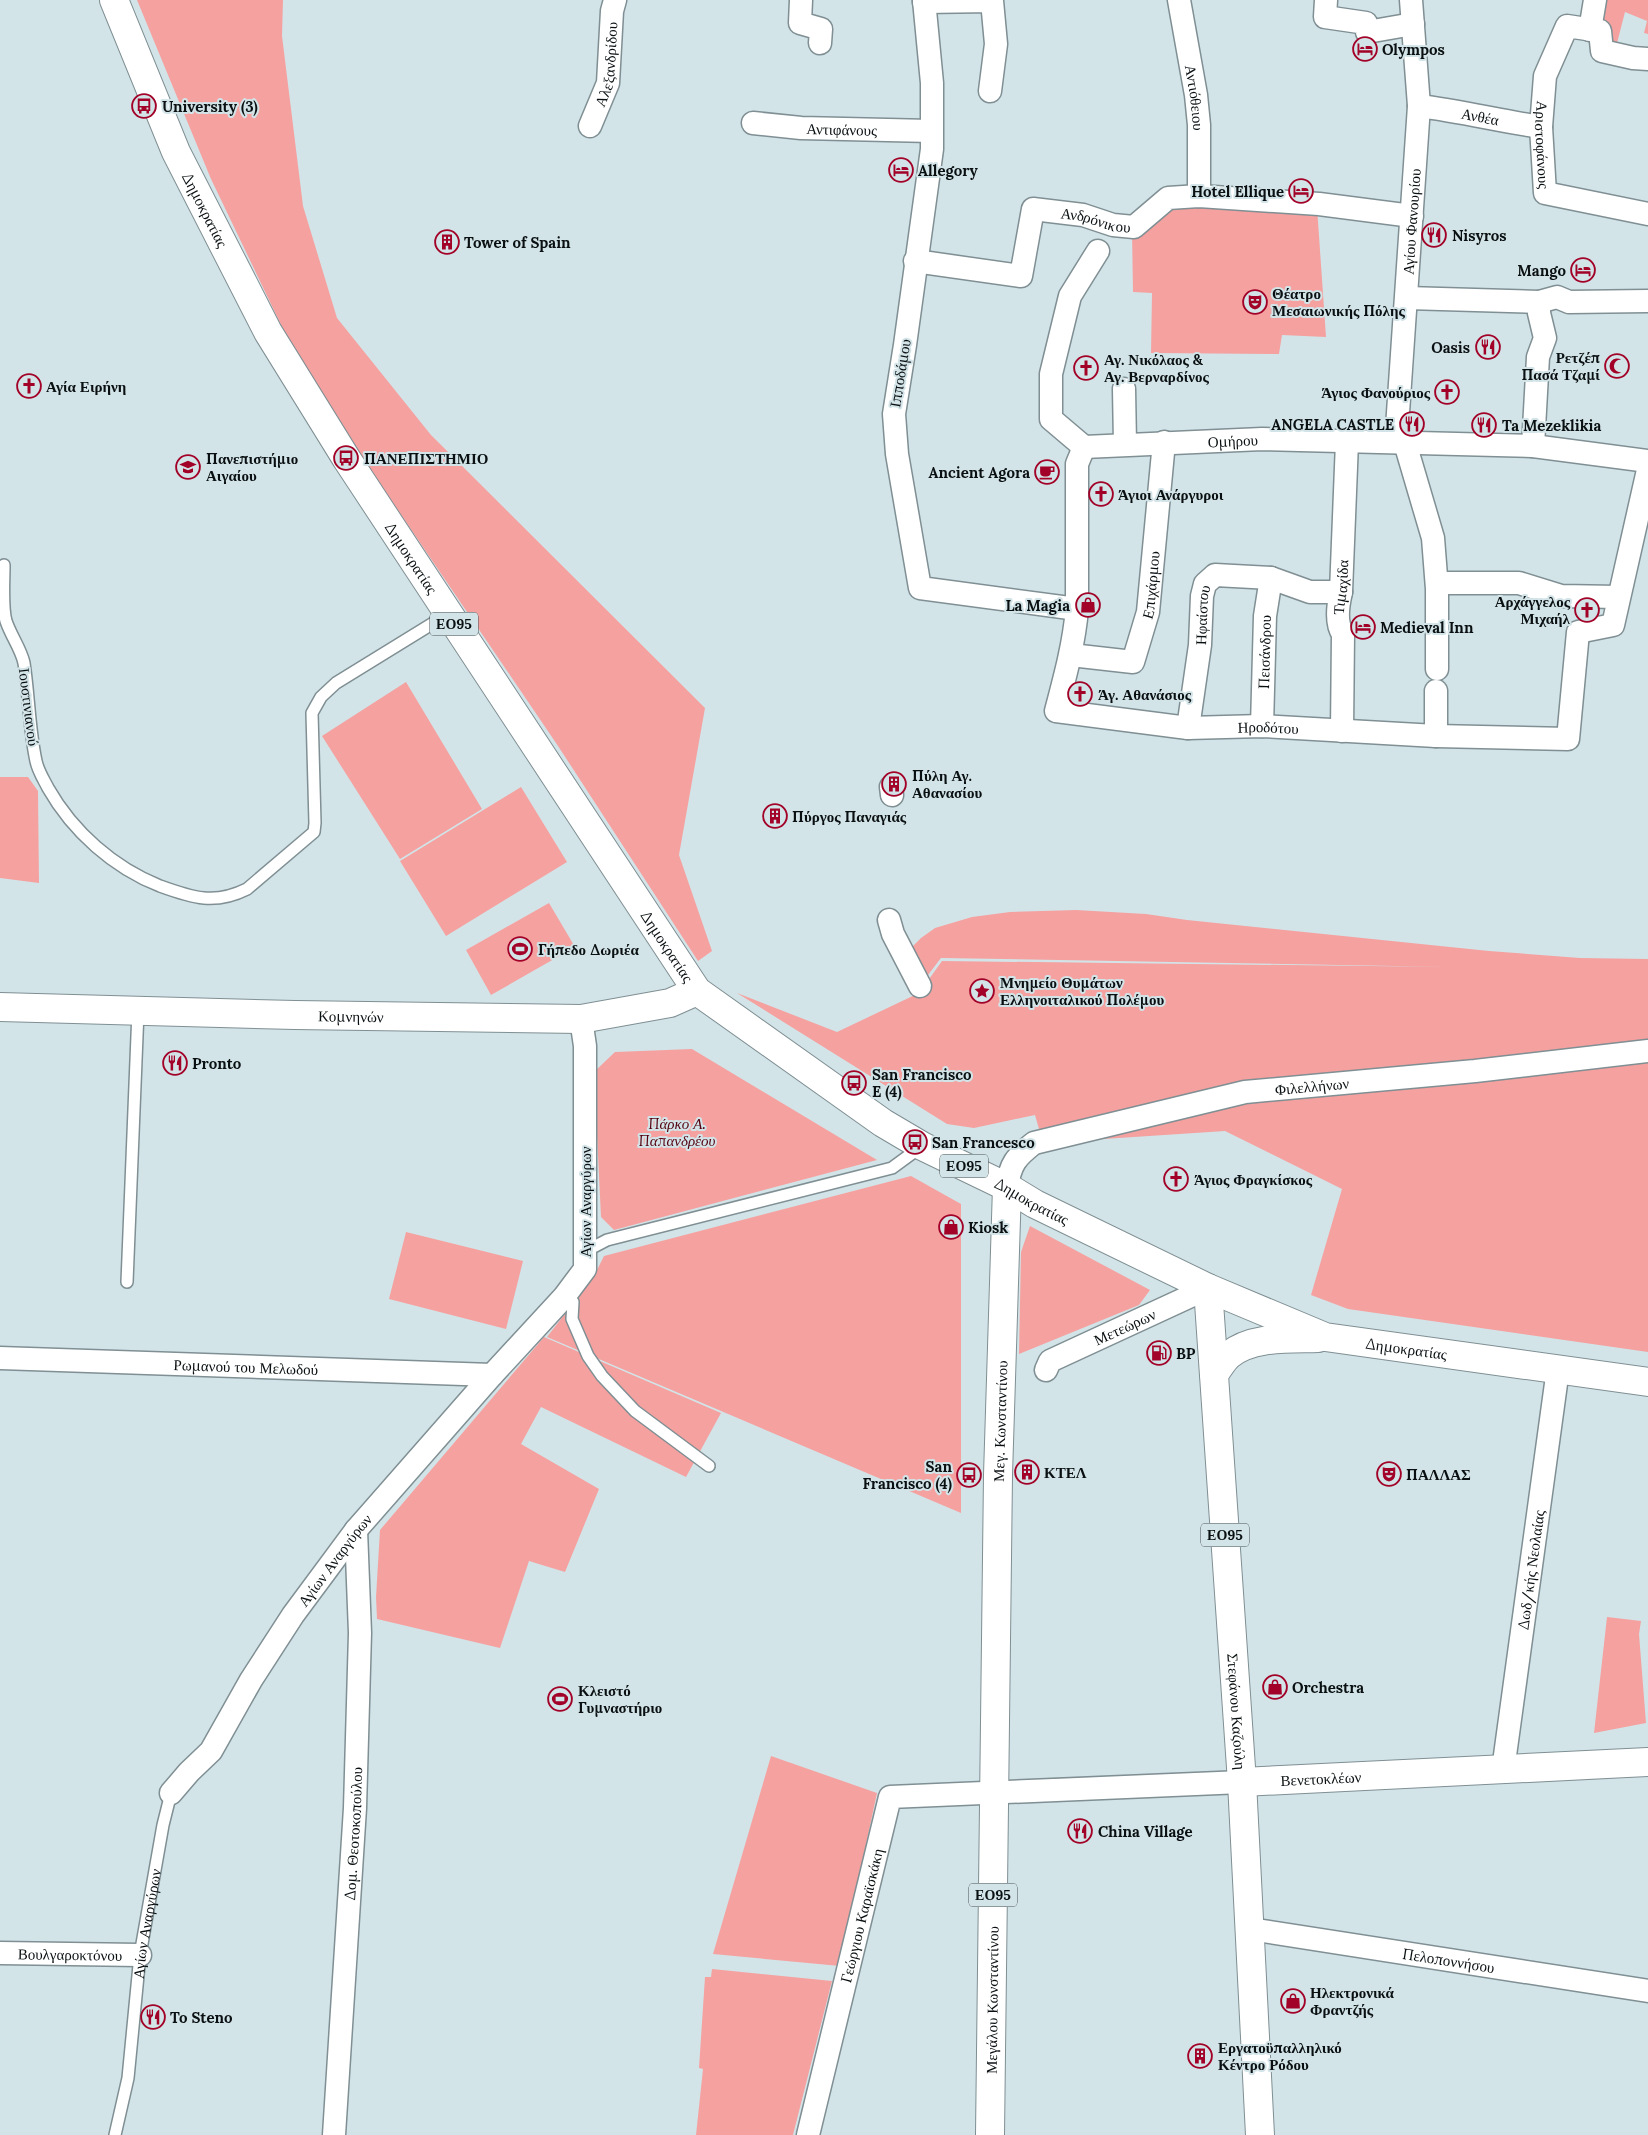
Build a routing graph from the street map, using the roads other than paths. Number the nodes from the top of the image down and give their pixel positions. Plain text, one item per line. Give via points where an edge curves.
1 (114, 0) edge
2 (615, 0) edge
3 (801, 0) edge
4 (1179, 0) edge
5 (1326, 0) edge
6 (1411, 0) edge
7 (1595, 0) edge
8 (924, 1) edge
9 (1413, 24) junction
10 (1590, 30) junction
11 (820, 43) dead end
12 (1648, 59) edge
13 (990, 91) dead end
14 (1419, 106) junction
15 (753, 123) dead end
16 (590, 126) dead end
17 (1541, 128) junction
18 (931, 131) junction
19 (1199, 196) junction
20 (1648, 214) edge
21 (1412, 216) junction
22 (1098, 250) dead end
23 (915, 261) junction
24 (1407, 298) junction
25 (1648, 301) edge
26 (1539, 302) junction
27 (1124, 389) dead end
28 (1164, 442) junction
29 (1346, 442) junction
30 (1400, 443) junction
31 (1125, 444) junction
32 (1534, 446) junction
33 (1084, 447) junction
34 (1648, 461) edge
35 (1648, 470) edge
36 (4, 565) dead end
37 (1271, 578) junction
38 (1437, 583) junction
39 (1341, 592) junction
40 (1618, 597) junction
41 (1077, 609) junction
42 (448, 614) junction
43 (1071, 655) junction
44 (1437, 669) dead end
45 (1436, 691) dead end
46 (1262, 726) junction
47 (1188, 728) junction
48 (1342, 731) junction
49 (1436, 736) junction
50 (889, 920) dead end
51 (920, 986) dead end
52 (697, 991) junction
53 (0, 1007) edge
54 (138, 1012) junction
55 (581, 1019) junction
56 (1648, 1051) edge
57 (922, 1146) junction
58 (1007, 1187) junction
59 (586, 1251) junction
60 (127, 1282) dead end
61 (1208, 1288) junction
62 (564, 1297) junction
63 (1325, 1337) junction
64 (0, 1358) edge
65 (1558, 1369) junction
66 (1046, 1370) dead end
67 (1214, 1374) junction
68 (492, 1375) junction
69 (1648, 1382) edge
70 (708, 1466) dead end
71 (357, 1536) junction
72 (995, 1655) joint
73 (1648, 1762) edge
74 (1503, 1770) junction
75 (1242, 1782) junction
76 (171, 1793) joint
77 (994, 1794) junction
78 (1250, 1929) junction
79 (0, 1953) edge
80 (140, 1955) junction
81 (1648, 1991) edge
82 (115, 2135) edge
83 (334, 2135) edge
84 (808, 2135) edge
85 (990, 2135) edge
86 (1260, 2135) edge

1 - 42 main road, Δημοκρατίας / ΕΟ95 via 176,152 268,332
2 - 16 street, Αλεξανδρίδου via 608,83
3 - 11 street via 800,23 821,29
4 - 19 street, Αντιόθειου via 1196,95
5 - 9 street via 1325,17 1366,23 1367,32
6 - 9 street, Αγίου Φανουρίου
7 - 10 street
8 - 13 street via 992,1 996,44
8 - 18 street, Ιπποδάμου via 932,83
9 - 14 street, Αγίου Φανουρίου
10 - 12 street via 1600,31 1602,51
10 - 17 street, Αριστοφάνους via 1567,26 1545,76
14 - 17 street, Ανθέα via 1462,111
14 - 21 street, Αγίου Φανουρίου
15 - 18 street, Αντιφάνους via 801,128
17 - 20 street, Αριστοφάνους via 1545,193
18 - 23 street, Ιπποδάμου via 932,149
19 - 21 street, Ανδρόνικου via 1319,204
19 - 23 street, Ανδρόνικου via 1168,198 1134,227 1113,225 1083,215 1033,209 1021,276
21 - 24 street, Αγίου Φανουρίου
22 - 33 street via 1070,296 1051,374 1051,419
23 - 41 street, Ιπποδάμου via 894,414 897,454 920,588
24 - 26 street
24 - 30 street, Αγίου Φανουρίου
25 - 26 street via 1568,302 1551,297
26 - 32 street via 1545,338 1538,358
27 - 31 street
28 - 29 street, Ομήρου via 1262,439
28 - 31 street, Ομήρου
28 - 43 street, Επιχάρμου via 1148,612 1133,662
29 - 30 street, Ομήρου
29 - 39 street, Τιμαχίδα
30 - 32 street, Ομήρου
30 - 38 street via 1433,538
31 - 33 street, Ομήρου
32 - 34 street, Ομήρου
33 - 41 street via 1077,464
35 - 40 street
36 - 42 lane, Ιουστινιανού via 6,620 23,661 36,762 61,810 86,837 124,868 182,894 211,899 236,895 247,889 314,832 312,713 321,697 336,682
37 - 39 street, Ηφαίστου via 1310,592
37 - 46 street, Πεισάνδρου via 1265,616
37 - 47 street, Ηφαίστου via 1215,575 1205,584
38 - 40 street via 1519,583 1561,596
38 - 44 street
39 - 48 street, Τιμαχίδα via 1338,628 1343,634
40 - 49 street, Ηροδότου via 1613,625 1578,632 1568,739
41 - 43 street
42 - 52 main road, Δημοκρατίας / ΕΟ95
43 - 47 street, Ηροδότου via 1056,711
45 - 49 street
46 - 47 street, Ηροδότου
46 - 48 street, Ηροδότου
48 - 49 street, Ηροδότου
50 - 51 street
52 - 55 main road, Κομνηνών via 670,1003
52 - 57 main road, Δημοκρατίας / ΕΟ95 via 883,1123
53 - 54 main road, Κομνηνών
54 - 55 main road, Κομνηνών
54 - 60 lane
55 - 59 street, Αγίων Αναργύρων
56 - 58 street, Φιλελλήνων via 1245,1092 1034,1143 1018,1156 1009,1170
57 - 58 main road, Δημοκρατίας / ΕΟ95
57 - 59 lane via 892,1168 607,1240
58 - 61 main road, Δημοκρατίας / ΕΟ95 via 1035,1204
58 - 72 main road, Μεγ. Κωνσταντίνου / ΕΟ95
59 - 62 street, Αγίων Αναργύρων via 585,1269
61 - 63 main road, Δημοκρατίας
61 - 66 street, Μετεώρων via 1050,1361
61 - 67 main road, Στεφάνου Καζούλη / ΕΟ95
62 - 68 street, Αγίων Αναργύρων
62 - 70 lane via 573,1302 572,1319 588,1356 602,1376 635,1411
63 - 65 main road, Δημοκρατίας
63 - 67 main road via 1258,1342 1229,1355
64 - 68 street, Ρωμανού του Μελωδού
65 - 69 main road, Δημοκρατίας
65 - 74 street, Δωδ/κής Νεολαίας
67 - 75 main road, Στεφάνου Καζούλη / ΕΟ95
68 - 71 street, Αγίων Αναργύρων
71 - 76 street, Αγίων Αναργύρων via 293,1615 251,1680 211,1752
71 - 83 street, Δομ. Θεοτοκοπούλου via 360,1633 356,1808
72 - 77 main road, Μεγάλου Κωνσταντίνου / ΕΟ95
73 - 74 main road, Βενετοκλέων
74 - 75 main road, Βενετοκλέων
75 - 77 street, Βενετοκλέων
75 - 78 main road, Στεφάνου Καζούλη / ΕΟ95
76 - 80 lane, Αγίων Αναργύρων
77 - 84 street, Γεώργιου Καραϊσκάκη via 890,1796
77 - 85 main road, Μεγάλου Κωνσταντίνου / ΕΟ95
78 - 81 street, Πελοποννήσου
78 - 86 main road, Στεφάνου Καζούλη / ΕΟ95
79 - 80 street, Βουλγαροκτόνου
80 - 82 lane, Αγίων Αναργύρων via 128,2078

